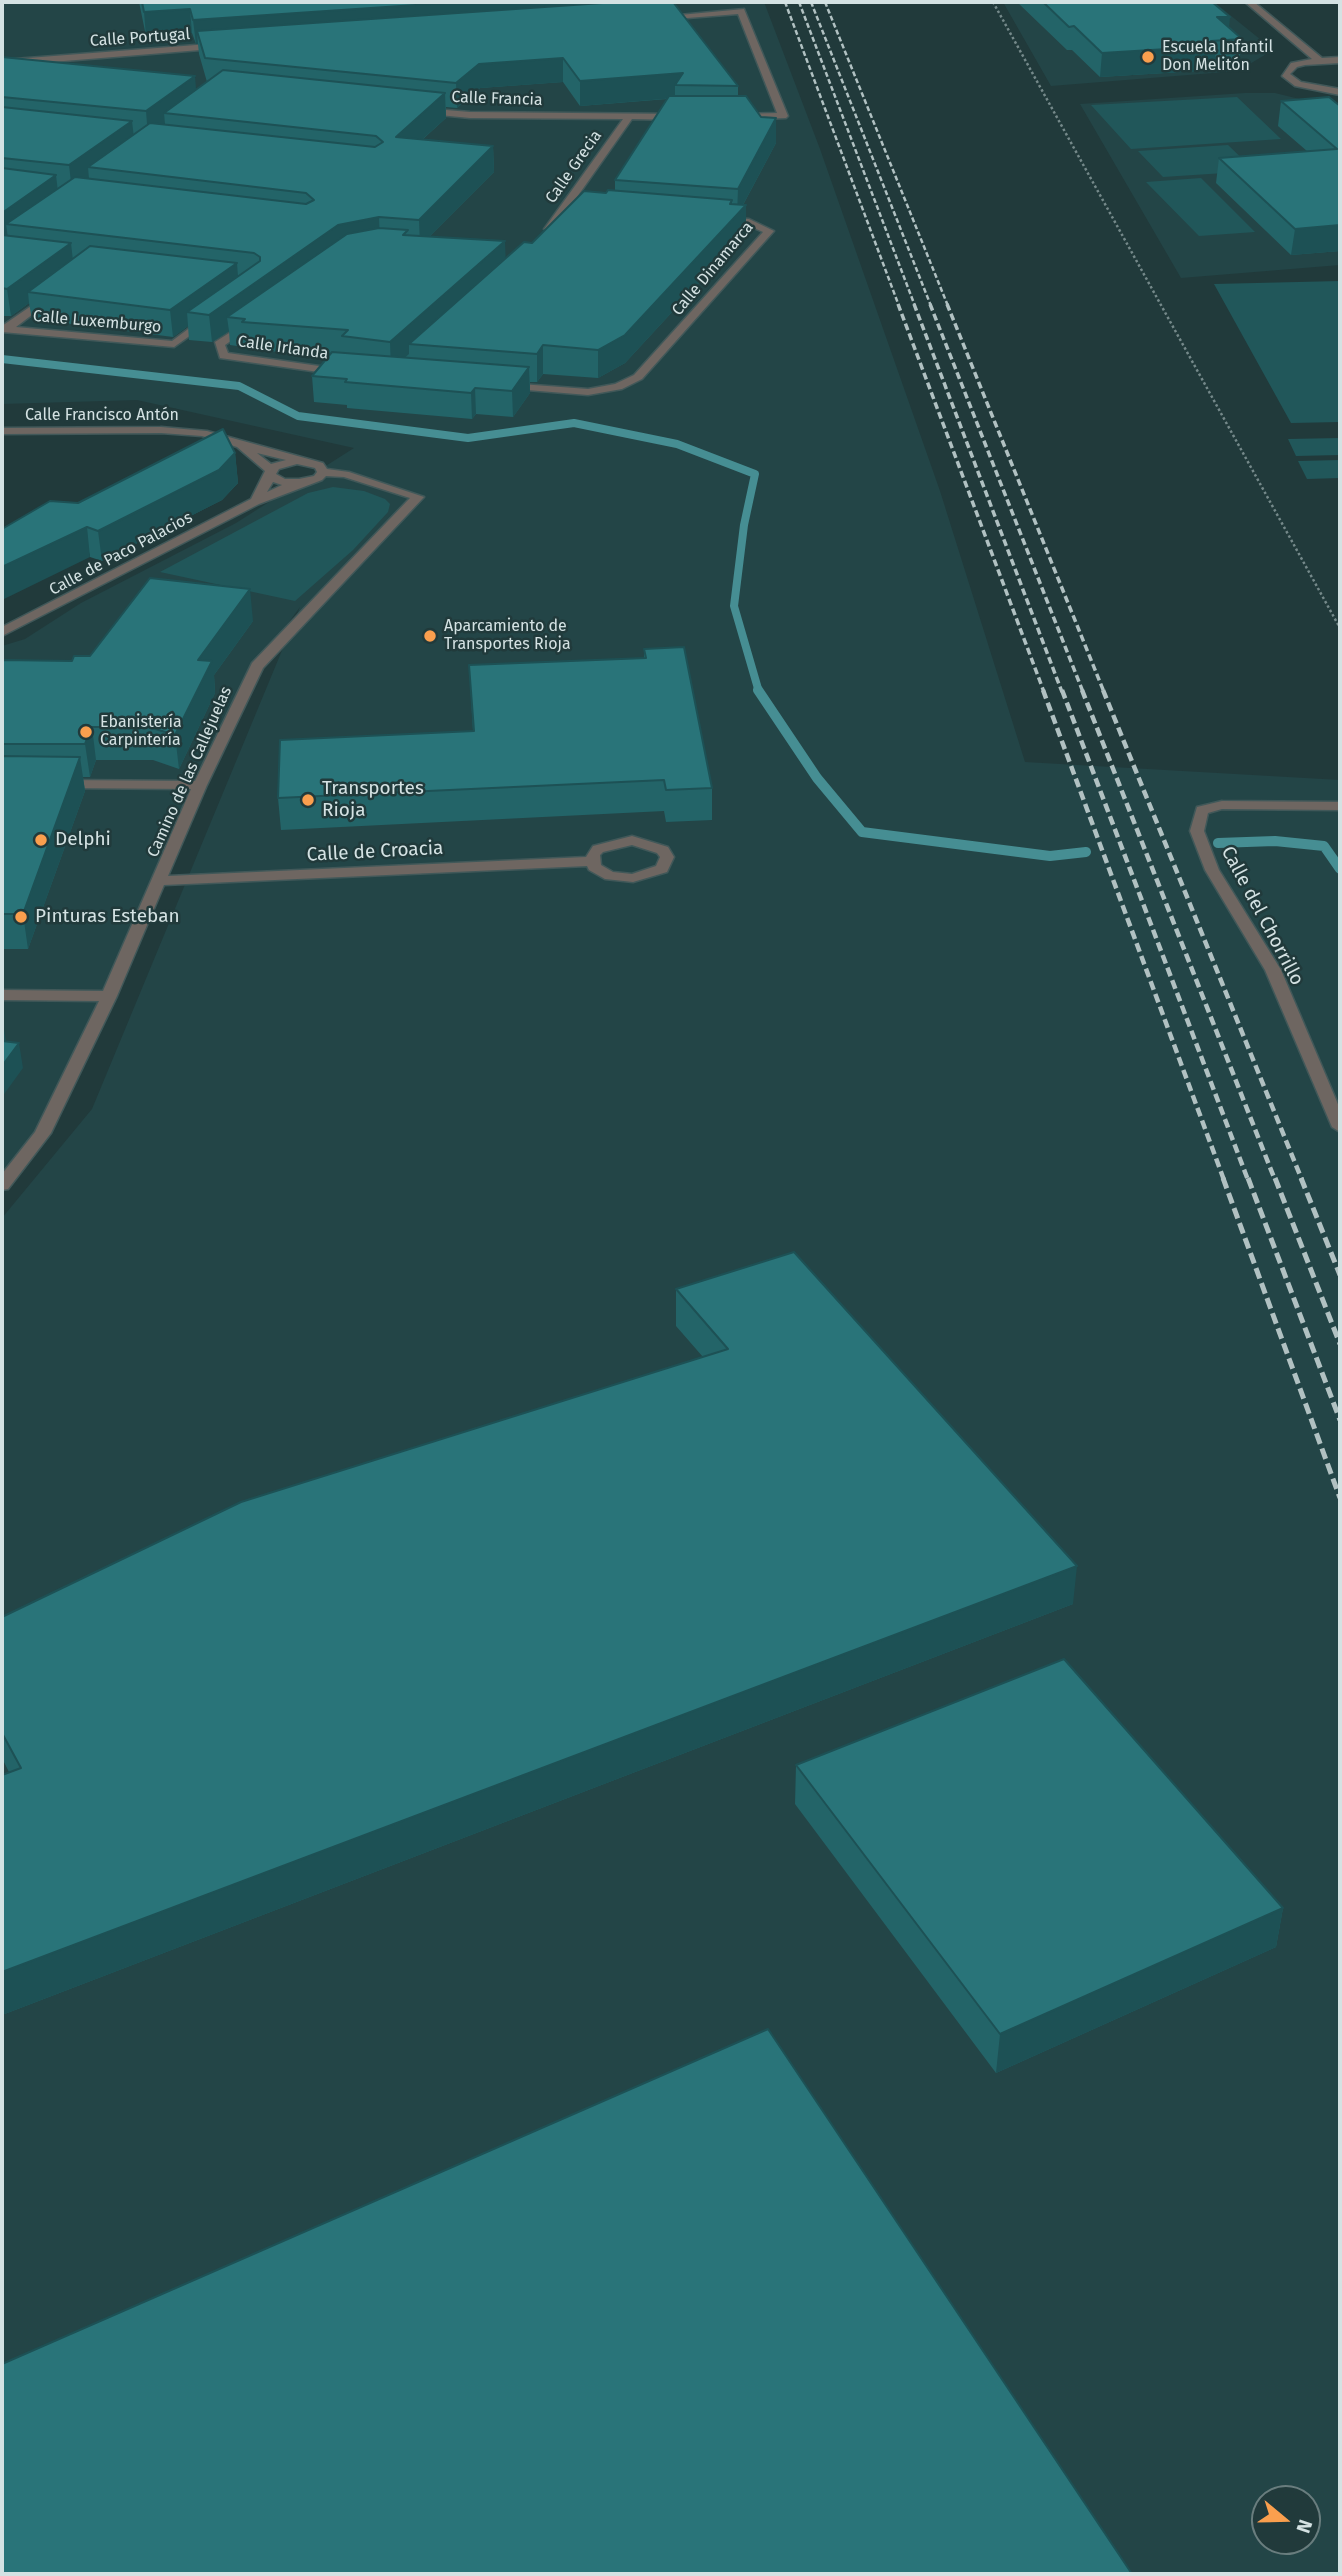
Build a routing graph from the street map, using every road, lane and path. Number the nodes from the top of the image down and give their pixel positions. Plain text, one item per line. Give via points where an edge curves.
1 (993, 2) edge
2 (1249, 2) edge
3 (658, 17) edge
4 (226, 46) edge
5 (1319, 60) junction
6 (1340, 60) edge
7 (2, 64) edge
8 (43, 71) edge
9 (1340, 92) edge
10 (415, 110) edge
11 (692, 117) edge
12 (731, 117) edge
13 (628, 118) junction
14 (567, 207) junction
15 (580, 208) edge
16 (710, 219) edge
17 (542, 238) edge
18 (60, 289) edge
19 (215, 315) edge
20 (254, 320) edge
21 (4, 329) edge
22 (358, 374) edge
23 (491, 385) edge
24 (2, 431) edge
25 (241, 445) junction
26 (318, 467) junction
27 (271, 473) junction
28 (299, 483) junction
29 (255, 501) junction
30 (1340, 628) edge
31 (2, 632) edge
32 (41, 784) edge
33 (200, 785) junction
34 (1340, 806) edge
35 (592, 861) junction
36 (161, 881) junction
37 (2, 995) edge
38 (109, 996) junction
39 (1340, 1128) edge
40 (2, 1185) edge

1 - 30 path
2 - 5 street
3 - 12 street via 741,11 783,116
4 - 7 street, Calle Portugal
5 - 6 street
5 - 9 street via 1294,65 1286,74 1298,84
7 - 8 street
10 - 13 street, Calle Francia
11 - 13 street, Calle Francia
13 - 14 street, Calle Grecia
14 - 15 street
14 - 17 street, Calle Grecia
16 - 23 street, Calle Dinamarca via 749,222 769,231 638,377 618,387 588,392
18 - 21 street
19 - 21 street, Calle Luxemburgo via 174,344
20 - 22 street, Calle Irlanda via 219,344 224,356
24 - 25 street, Calle Francisco Antón via 161,430 204,433
25 - 26 street, Calle Francisco Antón
25 - 27 street
26 - 27 street via 289,462
26 - 28 street, Calle de Paco Palacios via 318,478
26 - 33 street, Camino de las Callejuelas via 418,497 257,666
27 - 28 street via 282,482
27 - 29 street
28 - 29 street, Calle de Paco Palacios
29 - 31 street, Calle de Paco Palacios
32 - 33 street
33 - 36 street, Camino de las Callejuelas
34 - 39 street, Calle del Chorrillo via 1222,805 1202,810 1197,831 1212,870 1273,970
35 - 35 street via 601,872 633,878 662,869 667,856 655,845 632,840 598,849
35 - 36 street, Calle de Croacia
36 - 38 street, Camino de las Callejuelas
37 - 38 street
38 - 40 street, Camino de las Callejuelas via 43,1133

